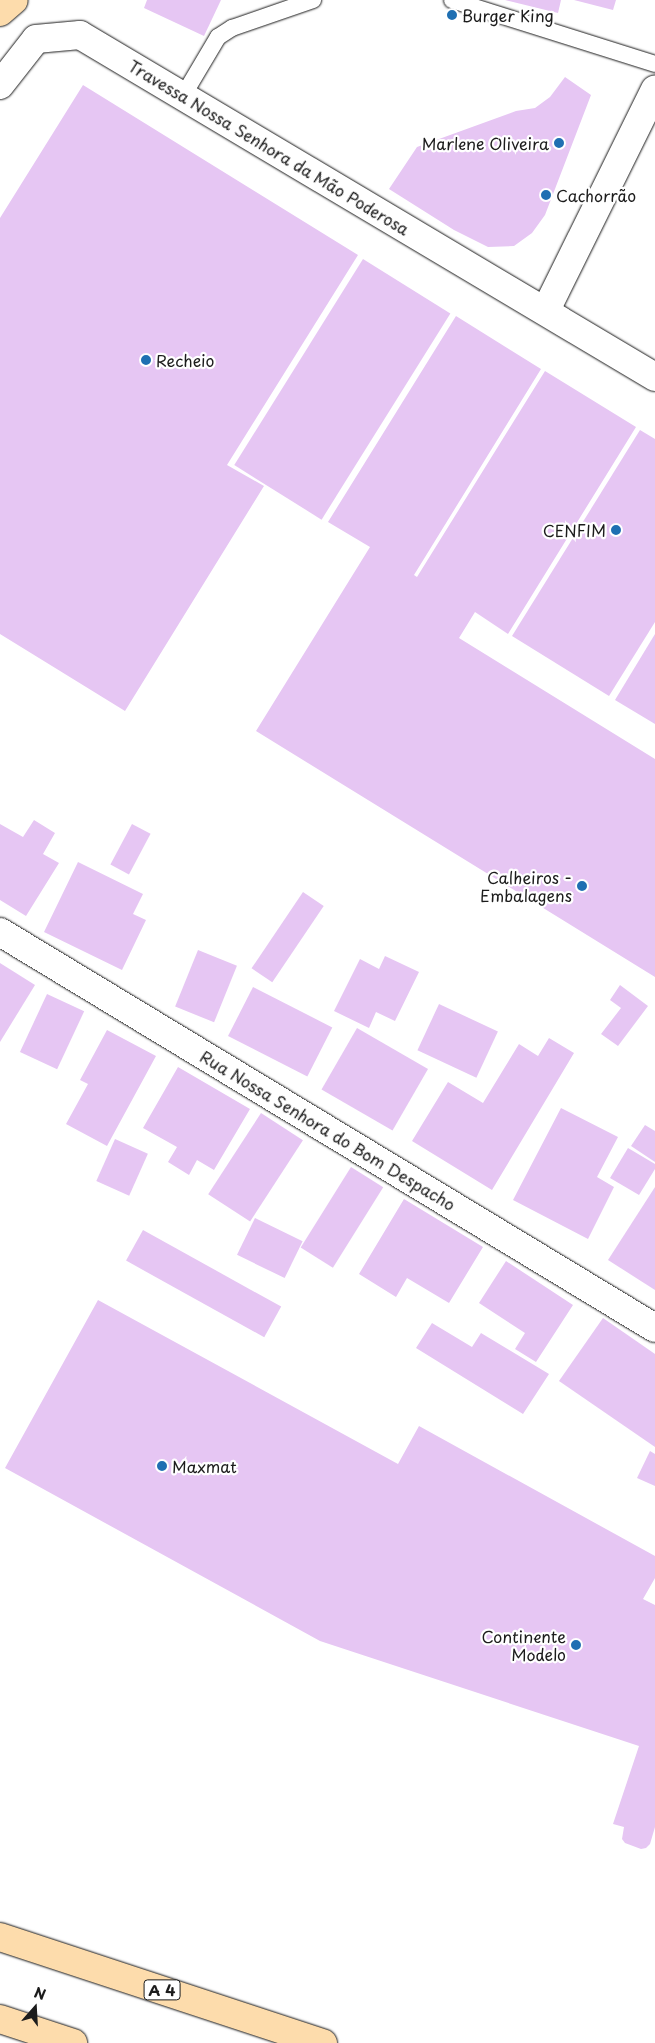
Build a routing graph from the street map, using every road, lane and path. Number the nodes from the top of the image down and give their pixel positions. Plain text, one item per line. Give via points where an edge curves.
1 (14, 0) edge
2 (313, 0) edge
3 (452, 0) edge
4 (0, 12) edge
5 (655, 64) edge
6 (0, 86) edge
7 (655, 89) edge
8 (183, 96) junction
9 (546, 310) junction
10 (655, 377) edge
11 (0, 932) edge
12 (655, 1328) edge
13 (0, 1937) edge
14 (0, 2018) edge
15 (73, 2043) edge
16 (323, 2043) edge

1 - 4 highway
2 - 8 lane via 232,28 218,37
3 - 5 lane
6 - 8 street, Travessa Nossa Senhora da Mão Poderosa via 36,39 80,36
7 - 9 street
8 - 9 street, Travessa Nossa Senhora da Mão Poderosa
9 - 10 street, Travessa Nossa Senhora da Mão Poderosa
11 - 12 street, Rua Nossa Senhora do Bom Despacho
13 - 16 highway, A 4
14 - 15 highway

